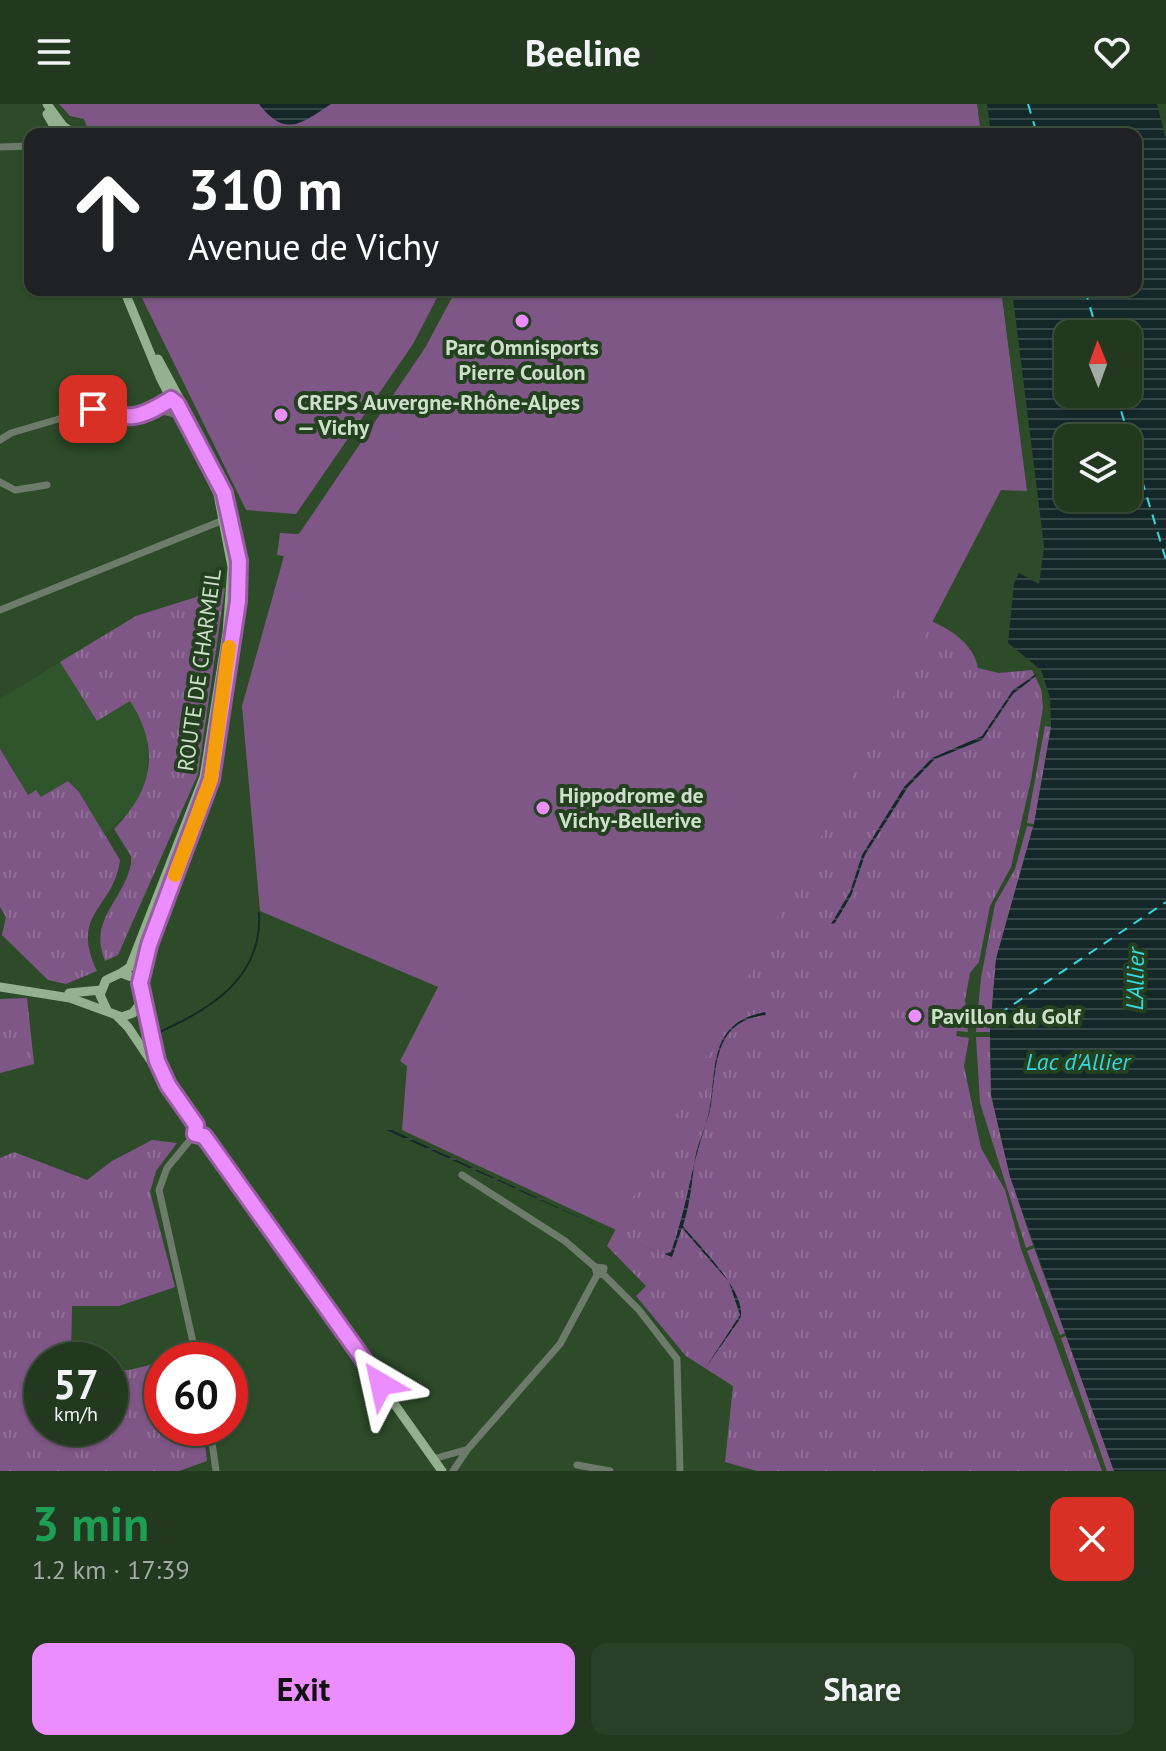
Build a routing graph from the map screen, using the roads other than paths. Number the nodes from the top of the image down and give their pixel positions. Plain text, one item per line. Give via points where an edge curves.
1 (45, 104) edge
2 (57, 128) edge
3 (24, 146) edge
4 (0, 147) edge
5 (127, 296) edge
6 (176, 403) junction
7 (154, 409) junction
8 (0, 440) edge
9 (0, 482) edge
10 (47, 485) dead end
11 (228, 518) junction
12 (0, 610) edge
13 (121, 973) junction
14 (140, 983) junction
15 (0, 985) edge
16 (101, 990) junction
17 (143, 1000) junction
18 (107, 1010) junction
19 (117, 1016) junction
20 (168, 1085) junction
21 (199, 1132) junction
22 (462, 1175) dead end
23 (599, 1272) junction
24 (193, 1342) edge
25 (213, 1446) edge
26 (467, 1450) junction
27 (433, 1459) junction
28 (577, 1465) dead end
29 (216, 1471) edge
30 (442, 1471) edge
31 (453, 1471) edge
32 (610, 1471) edge
33 (680, 1471) edge

1 - 2 main road
3 - 4 street
5 - 6 main road, ROUTE DE CHARMEIL
6 - 7 street
6 - 7 street
6 - 11 main road, ROUTE DE CHARMEIL
6 - 11 main road, ROUTE DE CHARMEIL via 214,469
7 - 8 street via 126,419 93,409
9 - 10 street via 15,490
11 - 12 street
11 - 13 main road, ROUTE DE CHARMEIL via 231,601 204,777 130,967
11 - 14 main road, ROUTE DE CHARMEIL via 239,561 238,601 211,779
13 - 14 main road
13 - 16 main road via 106,980
14 - 17 main road
15 - 16 main road via 72,994
15 - 18 main road
16 - 18 main road
17 - 19 main road via 133,1013
17 - 20 main road
18 - 19 main road
19 - 20 main road
20 - 21 main road
21 - 24 street via 167,1168 159,1190
21 - 27 main road
22 - 23 street via 565,1241
23 - 26 street via 560,1344
23 - 33 street via 639,1310 677,1359
25 - 29 street
26 - 27 street
26 - 31 street
27 - 30 main road
28 - 32 street

